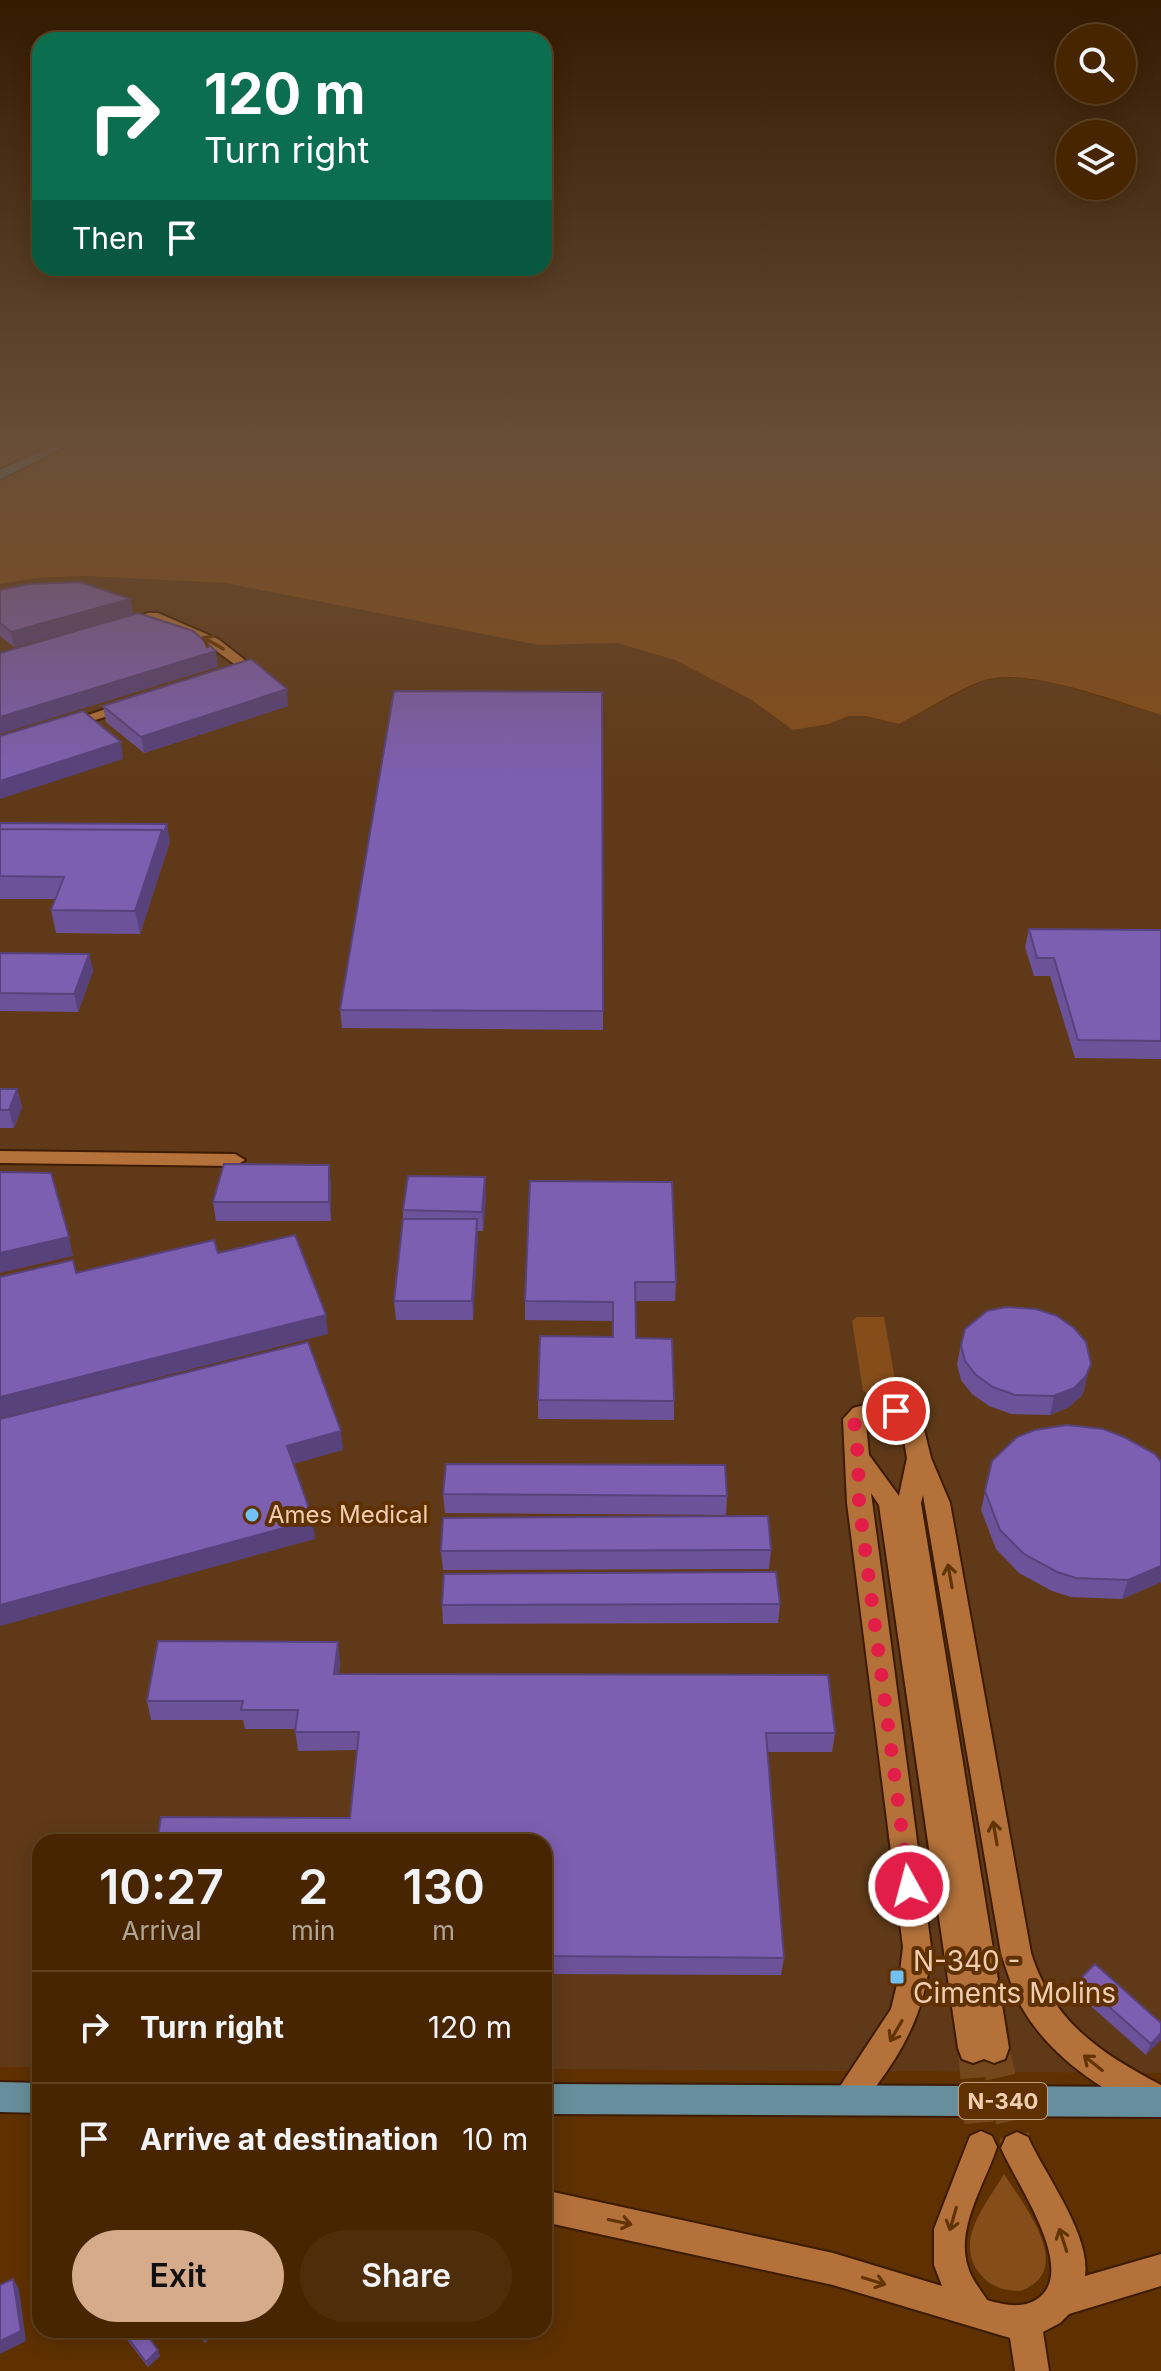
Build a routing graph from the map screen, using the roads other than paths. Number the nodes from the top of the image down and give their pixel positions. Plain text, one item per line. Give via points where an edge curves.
1 (107, 630) edge
2 (218, 676) edge
3 (145, 700) edge
4 (44, 732) edge
5 (0, 1157) edge
6 (235, 1160) dead end
7 (858, 1457) junction
8 (919, 1458) junction
9 (0, 2097) edge
10 (32, 2098) edge
11 (552, 2099) edge
12 (846, 2100) junction
13 (1161, 2102) edge
14 (981, 2147) tunnel mouth
15 (1017, 2148) tunnel mouth
16 (552, 2208) edge
17 (1161, 2270) edge
18 (1061, 2300) junction
19 (975, 2311) junction
20 (1025, 2323) junction
21 (1032, 2371) edge

2 -> 1 street via 247,667 213,642 153,616
3 - 4 street
5 - 6 street
7 - 8 street via 854,1419 883,1408 912,1419
7 - 8 street via 891,1503 983,2048 909,1503
7 -> 12 street via 859,1503 917,1947 916,1979 904,2017
13 -> 8 street via 1104,2072 1067,2042 1033,1999 1024,1976 938,1503
9 - 10 main road
11 - 12 main road, N-340
12 - 13 main road, N-340
14 -> 19 street via 952,2217 947,2245 951,2272
18 -> 15 street via 1069,2270 1066,2245
16 -> 19 street via 833,2269
17 - 18 street
18 - 20 street via 1045,2315
19 - 20 street
20 - 21 street

